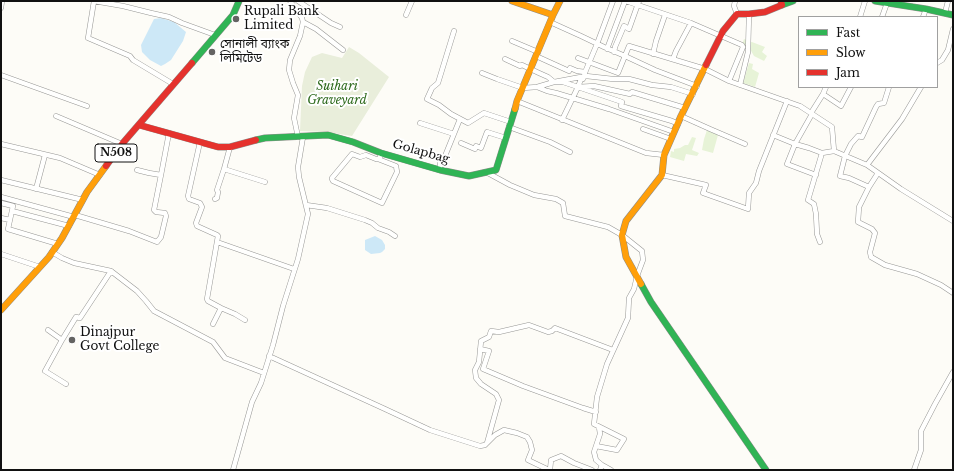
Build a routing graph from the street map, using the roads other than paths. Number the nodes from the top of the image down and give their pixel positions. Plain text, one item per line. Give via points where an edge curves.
1 (2, 1) edge
2 (94, 1) edge
3 (239, 1) edge
4 (290, 1) edge
5 (298, 1) edge
6 (412, 1) edge
7 (512, 1) edge
8 (560, 1) edge
9 (613, 1) edge
10 (626, 1) edge
11 (735, 1) edge
12 (792, 1) edge
13 (865, 1) edge
14 (875, 1) edge
15 (948, 1) edge
16 (638, 3) edge
17 (781, 3) edge
18 (887, 3) junction
19 (1, 8) edge
20 (926, 9) junction
21 (945, 13) junction
22 (736, 14) junction
23 (749, 14) junction
24 (406, 15) dead end
25 (553, 15) junction
26 (665, 15) junction
27 (953, 15) edge
28 (860, 16) edge
29 (882, 16) edge
30 (923, 16) edge
31 (304, 22) junction
32 (550, 22) junction
33 (691, 23) junction
34 (340, 27) dead end
35 (953, 29) edge
36 (454, 31) dead end
37 (215, 35) junction
38 (720, 35) junction
39 (512, 41) dead end
40 (597, 44) junction
41 (607, 49) junction
42 (343, 50) dead end
43 (614, 52) junction
44 (537, 54) junction
45 (653, 54) junction
46 (625, 56) junction
47 (578, 58) dead end
48 (505, 59) dead end
49 (673, 59) junction
50 (589, 62) junction
51 (938, 62) edge
52 (530, 69) junction
53 (705, 69) junction
54 (482, 73) dead end
55 (585, 74) junction
56 (1, 75) edge
57 (729, 81) junction
58 (554, 82) junction
59 (173, 84) junction
60 (740, 85) junction
61 (697, 86) junction
62 (537, 87) junction
63 (578, 87) junction
64 (523, 88) junction
65 (825, 88) edge
66 (850, 88) edge
67 (889, 88) edge
68 (920, 88) edge
69 (693, 94) junction
70 (822, 94) junction
71 (573, 98) junction
72 (517, 101) junction
73 (787, 102) junction
74 (87, 106) dead end
75 (685, 108) junction
76 (812, 114) junction
77 (56, 116) dead end
78 (681, 116) junction
79 (460, 119) junction
80 (562, 120) junction
81 (420, 123) dead end
82 (678, 124) junction
83 (139, 125) junction
84 (510, 125) junction
85 (643, 129) dead end
86 (674, 132) junction
87 (169, 133) junction
88 (454, 134) junction
89 (773, 135) junction
90 (300, 137) junction
91 (506, 138) junction
92 (671, 139) junction
93 (200, 142) junction
94 (462, 143) dead end
95 (1, 144) edge
96 (122, 144) junction
97 (745, 144) dead end
98 (795, 144) junction
99 (230, 147) junction
100 (834, 151) junction
101 (570, 152) dead end
102 (822, 153) junction
103 (46, 155) junction
104 (664, 155) junction
105 (380, 156) junction
106 (845, 156) junction
107 (867, 165) junction
108 (224, 169) junction
109 (136, 170) dead end
110 (440, 170) junction
111 (486, 172) junction
112 (878, 173) junction
113 (100, 175) junction
114 (161, 175) junction
115 (662, 175) junction
116 (816, 175) junction
117 (1, 180) edge
118 (265, 182) dead end
119 (869, 187) junction
120 (36, 189) junction
121 (1, 197) edge
122 (215, 199) dead end
123 (83, 200) junction
124 (1, 203) edge
125 (306, 205) junction
126 (12, 211) junction
127 (74, 216) junction
128 (1, 218) edge
129 (10, 220) junction
130 (953, 221) edge
131 (69, 226) junction
132 (622, 235) junction
133 (395, 236) dead end
134 (217, 242) junction
135 (820, 242) dead end
136 (58, 244) junction
137 (52, 252) junction
138 (1, 254) edge
139 (40, 267) junction
140 (294, 269) junction
141 (111, 271) junction
142 (637, 276) junction
143 (953, 293) edge
144 (222, 308) junction
145 (1, 310) edge
146 (244, 320) dead end
147 (213, 324) dead end
148 (48, 330) dead end
149 (62, 340) junction
150 (480, 349) junction
151 (613, 350) junction
152 (269, 356) junction
153 (953, 372) edge
154 (264, 373) junction
155 (66, 384) dead end
156 (596, 412) junction
157 (599, 427) junction
158 (487, 443) junction
159 (596, 446) junction
160 (602, 465) junction
161 (233, 470) edge
162 (550, 470) edge
163 (592, 470) edge
164 (600, 470) edge
165 (611, 470) edge
166 (766, 470) edge
167 (914, 470) edge

1 - 19 street
2 - 37 street via 169,17
2 - 59 street via 88,38 130,56
3 - 37 main road, N508 via 233,15
4 - 31 street
5 - 34 street
6 - 24 street
7 - 25 main road
8 - 25 main road
9 - 40 street
10 - 16 street
10 - 41 street
11 - 22 street
12 - 17 main road
13 - 28 street
14 - 18 main road
15 - 21 street
16 - 26 street
16 - 43 street via 628,28 624,26 621,32
17 - 23 main road via 765,12
18 - 20 main road
18 - 29 street
20 - 21 main road
20 - 30 street
21 - 27 main road
22 - 23 main road
22 - 38 main road
23 - 60 street via 748,52
25 - 32 main road
26 - 33 street
26 - 45 street
31 - 42 street
31 - 90 street via 290,60 290,70 298,95 294,118
32 - 40 street
32 - 44 main road
33 - 38 street
33 - 49 street
35 - 51 street via 948,50
36 - 79 street via 438,83 432,88 427,99
37 - 59 main road, N508
38 - 53 main road
38 - 57 street via 743,47
39 - 44 street
40 - 41 street
40 - 50 street
41 - 43 street
43 - 46 street
44 - 52 main road
44 - 55 street via 569,71 570,68
45 - 46 street via 629,46
45 - 49 street
46 - 50 street via 618,73
46 - 61 street
47 - 50 street
48 - 52 street
49 - 53 street
50 - 55 street
52 - 58 street
52 - 64 main road
53 - 57 street
53 - 61 main road
54 - 64 street
55 - 58 street
55 - 63 street
55 - 69 street via 629,79
56 - 74 street
57 - 60 street
58 - 62 street
58 - 63 street
59 - 83 main road, N508
60 - 73 street
61 - 69 main road
62 - 64 street
62 - 71 street
63 - 71 street
63 - 75 street via 594,86 630,94 632,92
63 - 82 street via 622,102 621,106
64 - 72 main road
65 - 70 street
66 - 70 street via 841,106
67 - 106 street via 884,103 878,104 862,137 854,139
68 - 107 street via 902,119
69 - 75 main road
70 - 76 street
71 - 80 street
71 - 86 street
72 - 80 street
72 - 84 main road
73 - 76 street via 800,106
73 - 89 street
75 - 78 main road
76 - 98 street
76 - 100 street via 832,127
77 - 96 street
78 - 82 main road
78 - 97 street
79 - 84 street via 468,123 484,113
79 - 88 street
80 - 104 street via 646,153
81 - 88 street
82 - 86 main road
83 - 87 main road, Golapbag
83 - 96 main road, N508
84 - 91 main road
84 - 101 street
85 - 92 street
86 - 92 main road
87 - 93 main road, Golapbag
87 - 114 street
88 - 110 street via 445,156 440,161
89 - 98 street
89 - 115 street via 756,183 749,193 748,209 703,193 706,185
90 - 99 main road, Golapbag via 265,138
90 - 105 main road, Golapbag via 328,135 353,142
90 - 125 street via 298,167
91 - 94 street via 487,132 481,148 476,146 475,149
91 - 111 main road via 496,170
92 - 104 main road
93 - 99 main road, Golapbag
93 - 134 street via 188,196 202,206 197,226 217,235
95 - 103 street
96 - 113 main road, N508
98 - 102 street
98 - 116 street via 787,164
99 - 108 street
100 - 102 street
100 - 106 street
102 - 116 street
103 - 113 street via 60,158
103 - 120 street
104 - 115 main road
105 - 105 street via 396,166 397,172 382,203 333,181 332,178 352,154 376,159
105 - 110 main road, Golapbag
106 - 107 street
106 - 119 street via 840,176
107 - 112 street
108 - 118 street
108 - 122 street
109 - 114 street
110 - 111 main road, Golapbag via 469,176
111 - 132 street via 534,195 556,199 563,204 565,216 608,227
112 - 119 street
112 - 130 street
113 - 123 main road, N508
114 - 127 street via 154,210 165,213 166,216 161,238 157,242 123,229
115 - 132 main road via 626,221
116 - 135 street via 808,200 814,204
117 - 120 street
119 - 143 street via 859,207 858,222 875,233 871,257 885,265 929,279
120 - 123 street
121 - 127 street
123 - 127 main road, N508
124 - 126 street via 13,206
125 - 133 street via 327,208 365,220
125 - 140 street via 308,214
126 - 129 street
126 - 131 street
127 - 131 main road, N508
128 - 129 street
129 - 136 street via 8,229
131 - 136 main road, N508
132 - 142 main road via 626,257
132 - 142 street via 642,251 643,260
134 - 140 street
134 - 144 street via 206,299
136 - 137 main road, N508
137 - 139 main road, N508
137 - 141 street via 74,262
138 - 139 street
139 - 145 main road, N508
140 - 152 street
141 - 149 street
141 - 154 street via 136,291 154,311 212,342 225,358
142 - 151 street via 629,298 628,318
142 - 166 main road via 651,302
144 - 146 street
144 - 147 street
148 - 149 street
149 - 155 street via 46,371
150 - 151 street via 481,341 489,337 491,332 529,325 548,332 555,328
150 - 156 street via 488,351 483,369
150 - 158 street via 479,362 475,370 476,378 496,394 499,400
151 - 156 street via 607,364
152 - 154 street
152 - 158 street via 430,430 480,446
153 - 167 street via 921,431 921,450
154 - 161 street via 252,402
156 - 157 street via 594,424
157 - 159 street via 600,434
157 - 159 street via 624,439 617,450
158 - 162 street via 504,430 527,437 532,450 528,460
159 - 160 street via 596,460
160 - 164 street
160 - 165 street
162 - 163 street via 551,460 561,456

